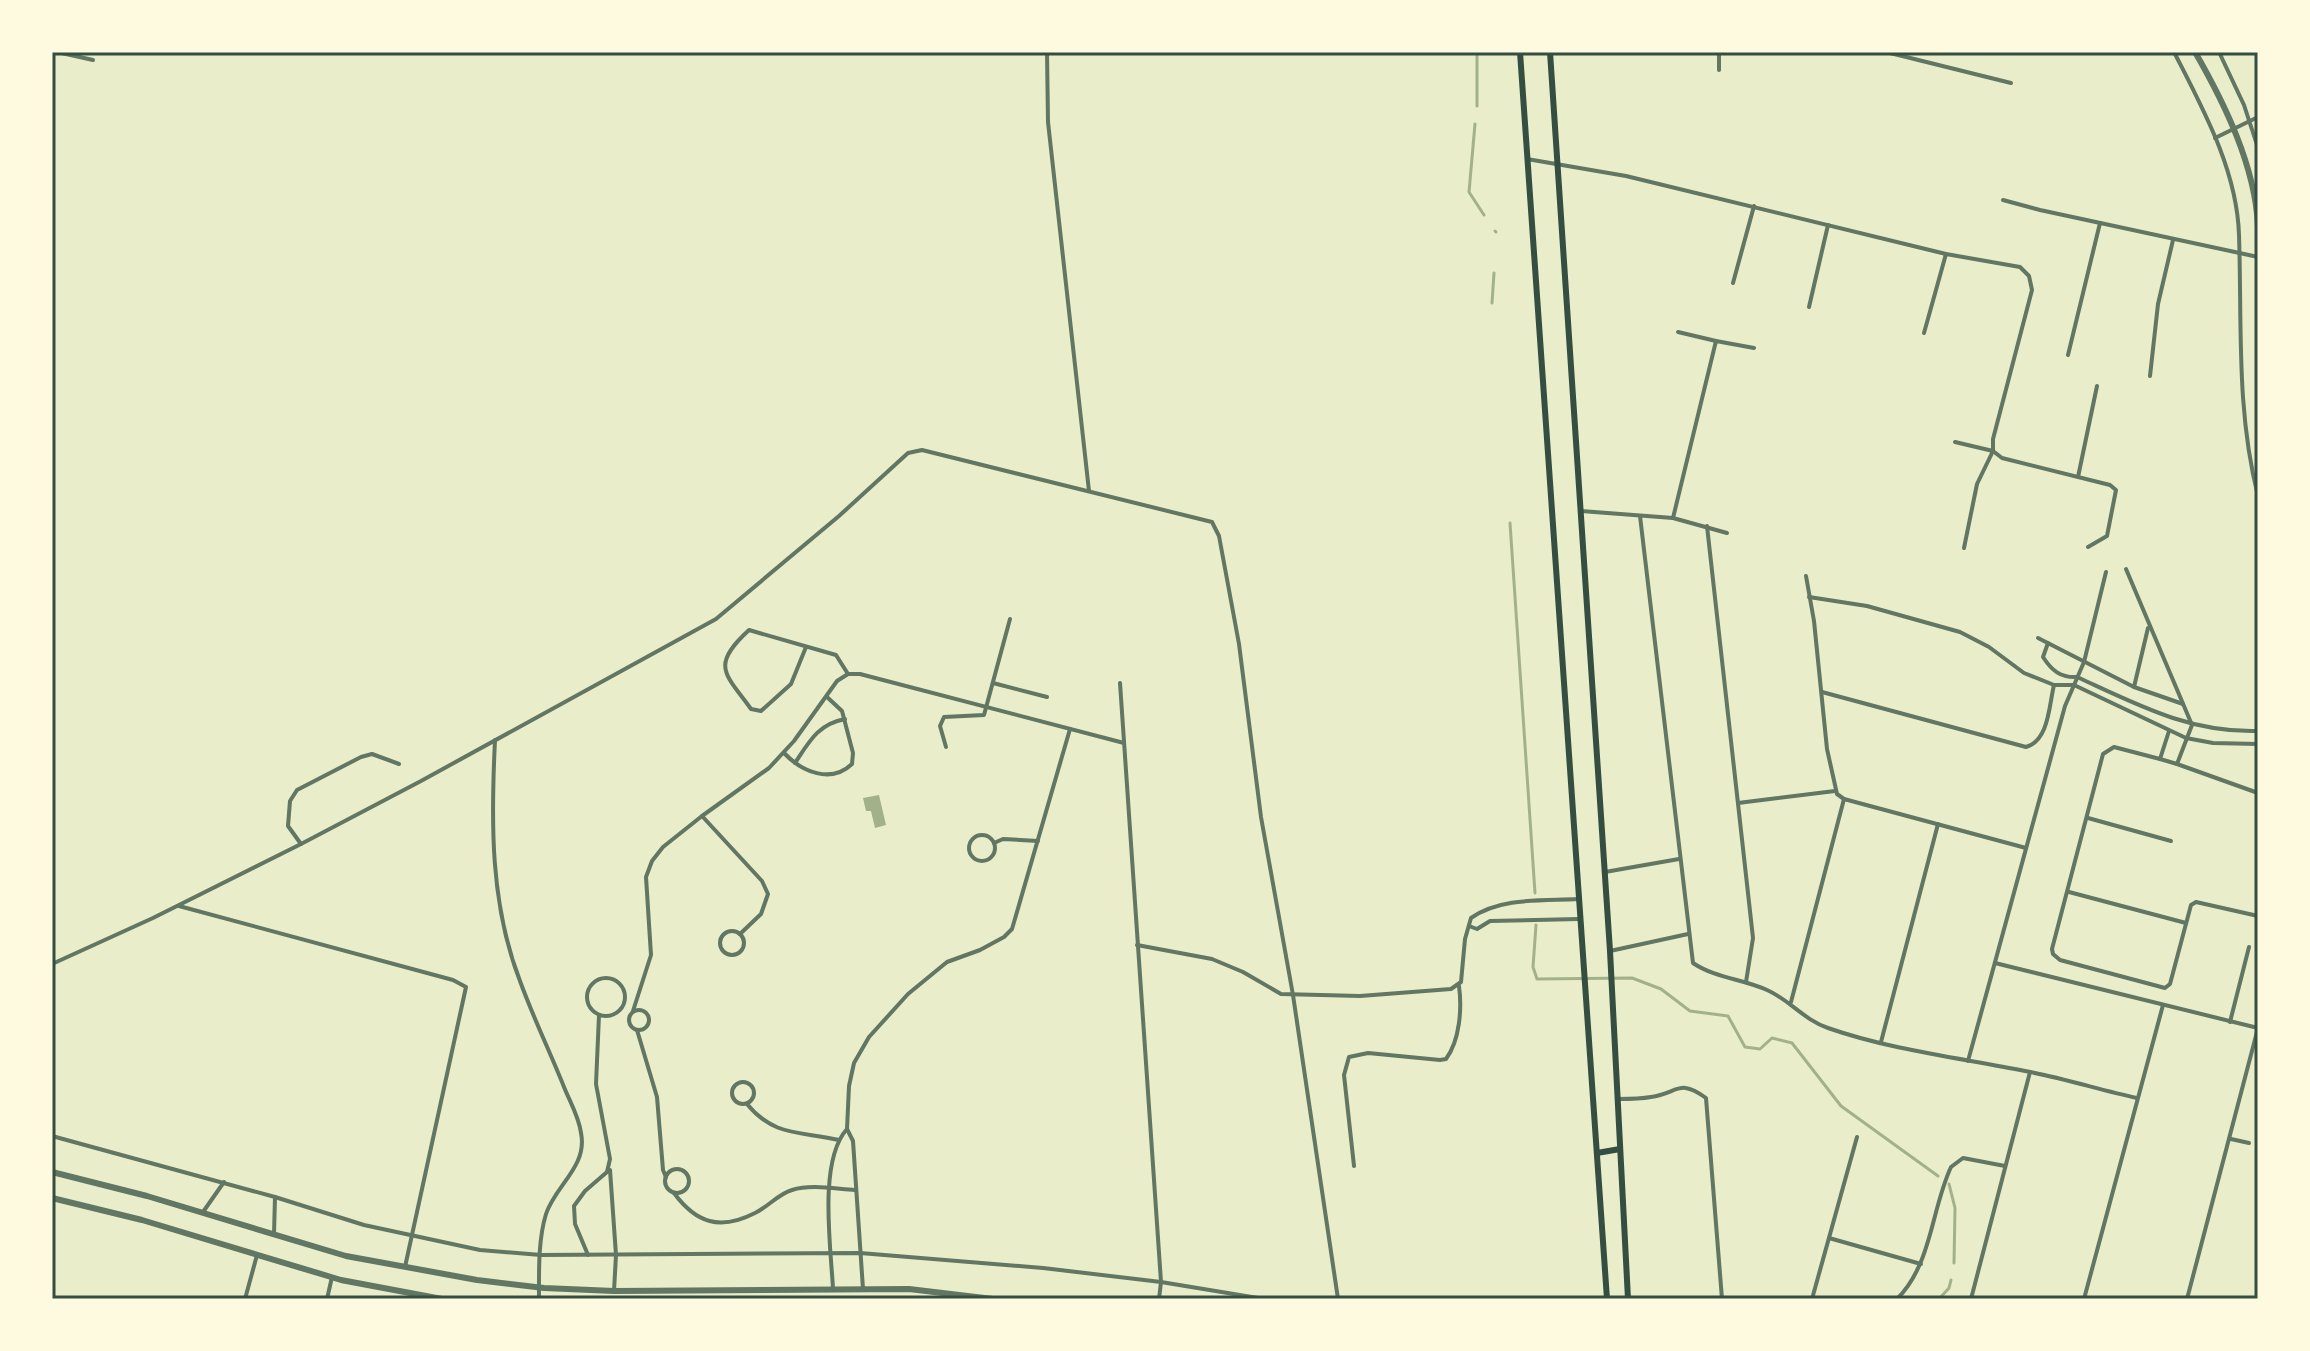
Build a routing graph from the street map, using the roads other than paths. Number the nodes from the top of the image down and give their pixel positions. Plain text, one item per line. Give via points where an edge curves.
1 (57, 52) edge
2 (1047, 52) edge
3 (1520, 52) edge
4 (1550, 52) edge
5 (1719, 52) edge
6 (1886, 52) edge
7 (2174, 52) edge
8 (2195, 52) edge
9 (2219, 52) edge
10 (93, 60) dead end
11 (1719, 70) dead end
12 (2011, 83) dead end
13 (2258, 117) edge
14 (2250, 122) junction
15 (2234, 130) junction
16 (2215, 138) junction
17 (2258, 148) edge
18 (1527, 159) junction
19 (1557, 163) junction
20 (2003, 200) dead end
21 (1754, 206) junction
22 (2100, 223) junction
23 (1828, 225) junction
24 (2258, 226) edge
25 (2173, 239) junction
26 (2238, 253) junction
27 (1946, 254) junction
28 (2258, 257) edge
29 (1733, 283) dead end
30 (1809, 307) dead end
31 (1678, 332) dead end
32 (1924, 333) dead end
33 (1716, 341) junction
34 (1754, 348) dead end
35 (2068, 355) dead end
36 (2150, 376) dead end
37 (2097, 386) dead end
38 (1955, 442) dead end
39 (1993, 451) junction
40 (2078, 477) junction
41 (1089, 491) junction
42 (2258, 496) edge
43 (1581, 511) junction
44 (1640, 516) junction
45 (1673, 518) junction
46 (1707, 526) junction
47 (1727, 533) dead end
48 (2088, 547) dead end
49 (1964, 548) dead end
50 (2126, 569) dead end
51 (2106, 572) dead end
52 (1806, 576) dead end
53 (1809, 597) junction
54 (1010, 619) dead end
55 (2149, 625) junction
56 (2038, 638) dead end
57 (2048, 643) junction
58 (806, 647) junction
59 (2084, 662) junction
60 (848, 674) junction
61 (2077, 677) junction
62 (993, 683) junction
63 (1120, 683) dead end
64 (2054, 685) junction
65 (2074, 685) junction
66 (2134, 687) junction
67 (1822, 692) junction
68 (827, 697) junction
69 (1047, 697) dead end
70 (2183, 704) junction
71 (987, 707) junction
72 (845, 719) junction
73 (2192, 725) junction
74 (1070, 729) junction
75 (2169, 731) junction
76 (2258, 731) edge
77 (2186, 738) junction
78 (495, 740) junction
79 (1124, 743) junction
80 (2258, 744) edge
81 (946, 747) dead end
82 (784, 752) junction
83 (2160, 759) junction
84 (795, 763) junction
85 (399, 764) dead end
86 (2177, 764) junction
87 (1836, 791) junction
88 (2258, 793) edge
89 (1844, 799) junction
90 (1738, 803) junction
91 (702, 816) junction
92 (2088, 818) junction
93 (1938, 824) junction
94 (1038, 841) junction
95 (2171, 841) dead end
96 (994, 843) junction
97 (301, 844) junction
98 (2027, 848) junction
99 (1679, 859) junction
100 (1605, 872) junction
101 (2069, 892) junction
102 (1578, 899) junction
103 (177, 905) junction
104 (2258, 916) edge
105 (1579, 919) junction
106 (2186, 923) junction
107 (1469, 926) junction
108 (740, 934) junction
109 (1688, 934) junction
110 (1137, 945) junction
111 (2249, 947) dead end
112 (1610, 951) junction
113 (1995, 963) junction
114 (52, 964) edge
115 (1746, 982) junction
116 (1459, 986) junction
117 (1293, 995) junction
118 (1791, 1003) junction
119 (2163, 1005) junction
120 (633, 1011) junction
121 (599, 1015) junction
122 (2230, 1022) junction
123 (637, 1030) junction
124 (1881, 1042) junction
125 (1968, 1061) junction
126 (2030, 1072) junction
127 (2137, 1098) junction
128 (1618, 1099) junction
129 (747, 1104) junction
130 (847, 1129) junction
131 (52, 1136) edge
132 (1857, 1137) dead end
133 (2231, 1139) junction
134 (839, 1140) junction
135 (2249, 1143) dead end
136 (1620, 1149) junction
137 (1597, 1153) junction
138 (610, 1166) junction
139 (1354, 1166) dead end
140 (2005, 1166) junction
141 (52, 1172) edge
142 (666, 1177) junction
143 (224, 1182) junction
144 (830, 1188) junction
145 (855, 1190) junction
146 (674, 1193) junction
147 (275, 1197) junction
148 (52, 1198) edge
149 (203, 1212) junction
150 (274, 1234) junction
151 (411, 1236) junction
152 (1829, 1238) junction
153 (831, 1252) junction
154 (860, 1253) junction
155 (257, 1255) junction
156 (541, 1255) junction
157 (588, 1255) junction
158 (616, 1255) junction
159 (1921, 1264) junction
160 (405, 1267) junction
161 (332, 1277) junction
162 (1161, 1282) junction
163 (539, 1287) junction
164 (833, 1289) junction
165 (863, 1289) junction
166 (614, 1291) junction
167 (629, 1295) edge
168 (245, 1299) edge
169 (327, 1299) edge
170 (442, 1299) edge
171 (539, 1299) edge
172 (993, 1299) edge
173 (1159, 1299) edge
174 (1264, 1299) edge
175 (1338, 1299) edge
176 (1607, 1299) edge
177 (1628, 1299) edge
178 (1722, 1299) edge
179 (1812, 1299) edge
180 (1897, 1299) edge
181 (1971, 1299) edge
182 (2084, 1299) edge
183 (2187, 1299) edge

1 - 10 street
2 - 41 street via 1048,122
3 - 18 main road
4 - 19 main road
5 - 11 street
6 - 12 street
7 - 16 street
8 - 15 street
9 - 14 street
13 - 14 street
14 - 15 street
14 - 17 street
15 - 16 street
15 - 24 street
16 - 26 street via 2229,175
18 - 19 street
18 - 102 main road
19 - 21 street
19 - 43 main road
20 - 22 street
21 - 23 street
21 - 29 street
22 - 25 street
22 - 35 street
23 - 27 street
23 - 30 street
25 - 26 street
25 - 36 street via 2158,304
26 - 28 street
26 - 42 street via 2242,409
27 - 32 street
27 - 39 street via 2020,267 2029,276 2032,290
31 - 33 street
33 - 34 street
33 - 45 street
37 - 40 street
38 - 39 street
39 - 40 street via 2002,458
39 - 49 street via 1977,484
40 - 48 street via 2116,490 2107,536
41 - 78 street via 922,450 908,453 716,619
41 - 117 street via 1216,527
43 - 44 street
43 - 100 main road
44 - 45 street
44 - 99 street
45 - 46 street
46 - 47 street
46 - 90 street
50 - 55 street
51 - 59 street
52 - 53 street
53 - 64 street via 1960,632 2024,673
53 - 67 street
54 - 62 street
55 - 66 street
55 - 70 street
56 - 57 street
57 - 59 street
57 - 61 street via 2043,657 2051,669
58 - 58 street via 749,630 730,647 726,674 751,709 761,711 791,684
58 - 60 street via 836,655
59 - 61 street
59 - 66 street
60 - 68 street
60 - 71 street
61 - 65 street
61 - 73 street
62 - 69 street
62 - 71 street
63 - 79 street
64 - 65 street
64 - 67 street via 2041,738 2026,747
65 - 75 street
65 - 98 street
66 - 70 street
67 - 87 street
68 - 72 street
68 - 82 street
70 - 73 street
71 - 74 street
71 - 81 street via 978,717 944,717 940,726
72 - 84 street via 824,725
72 - 84 street via 852,764 832,776
73 - 76 street
73 - 77 street
74 - 79 street
74 - 94 street
75 - 77 street
75 - 83 street
77 - 80 street
77 - 86 street
78 - 97 street
78 - 156 street via 493,849 500,915 519,980 582,1135 579,1159 550,1202
79 - 110 street
82 - 84 street
82 - 91 street
83 - 86 street
83 - 92 street via 2107,749
85 - 97 street via 372,754 297,790 290,801 288,826
86 - 88 street
87 - 89 street
87 - 90 street
89 - 93 street
89 - 118 street
90 - 115 street via 1753,938
91 - 108 street via 768,894 761,914
91 - 120 street via 663,847 648,869 651,955
92 - 95 street
92 - 101 street
93 - 98 street
93 - 124 street
94 - 96 street
94 - 130 street via 1012,929 980,950 947,962 889,1012 860,1050 849,1086
96 - 96 street via 986,860 974,859 969,852 975,836
97 - 103 street
98 - 113 street
99 - 100 street
99 - 109 street
100 - 112 main road
101 - 106 street
101 - 106 street via 2053,954 2165,988
102 - 105 main road
102 - 107 street via 1483,909
103 - 114 street
103 - 151 street via 466,987
104 - 106 street via 2196,902
105 - 107 street
105 - 137 main road
107 - 116 street
108 - 108 street via 742,950 732,956 724,953 722,935
109 - 112 street
109 - 115 street via 1693,963
110 - 117 street via 1212,959 1271,990
110 - 162 street
111 - 122 street
112 - 128 main road
113 - 119 street
113 - 125 street
115 - 118 street
116 - 117 street via 1360,996
116 - 139 street via 1460,1012 1446,1059 1368,1053 1349,1057 1344,1075
117 - 175 street
118 - 124 street via 1826,1027
119 - 122 street
119 - 127 street
120 - 123 street via 628,1020
120 - 123 street via 642,1010 649,1017 646,1027
121 - 121 street via 589,1005 589,990 599,980 613,980 624,990 624,1004 614,1015
121 - 138 street via 596,1084
122 - 133 street via 2258,1028
123 - 142 street via 657,1097
124 - 125 street
125 - 126 street
126 - 127 street
126 - 140 street
127 - 182 street
128 - 136 main road
128 - 178 street via 1654,1097 1681,1086 1706,1098
129 - 129 street via 732,1097 739,1083 752,1088
129 - 134 street via 775,1128
130 - 134 street
130 - 145 street via 853,1141
131 - 143 street
132 - 152 street
133 - 135 street
133 - 183 street
134 - 144 street
136 - 137 main road
136 - 177 main road
137 - 176 main road
138 - 157 street via 574,1206
138 - 158 street
140 - 159 street via 1963,1158 1951,1167
140 - 181 street
141 - 149 street
142 - 146 street via 665,1185
142 - 146 street via 678,1169 688,1176 688,1188
143 - 147 street
143 - 149 street
144 - 145 street
144 - 146 street via 793,1190 729,1222 695,1216
144 - 153 street
145 - 154 street
147 - 150 street
147 - 151 street
148 - 155 street
149 - 150 street
150 - 160 street
151 - 156 street
151 - 160 street
152 - 159 street
152 - 179 street
153 - 154 street
153 - 158 street
153 - 164 street
154 - 162 street
154 - 165 street
155 - 161 street
155 - 168 street
156 - 157 street
156 - 163 street
157 - 158 street
158 - 166 street
159 - 180 street
160 - 163 street
161 - 169 street
161 - 170 street
162 - 173 street
162 - 174 street
163 - 166 street
163 - 171 street
164 - 165 street
164 - 167 street
165 - 172 street
166 - 167 street

